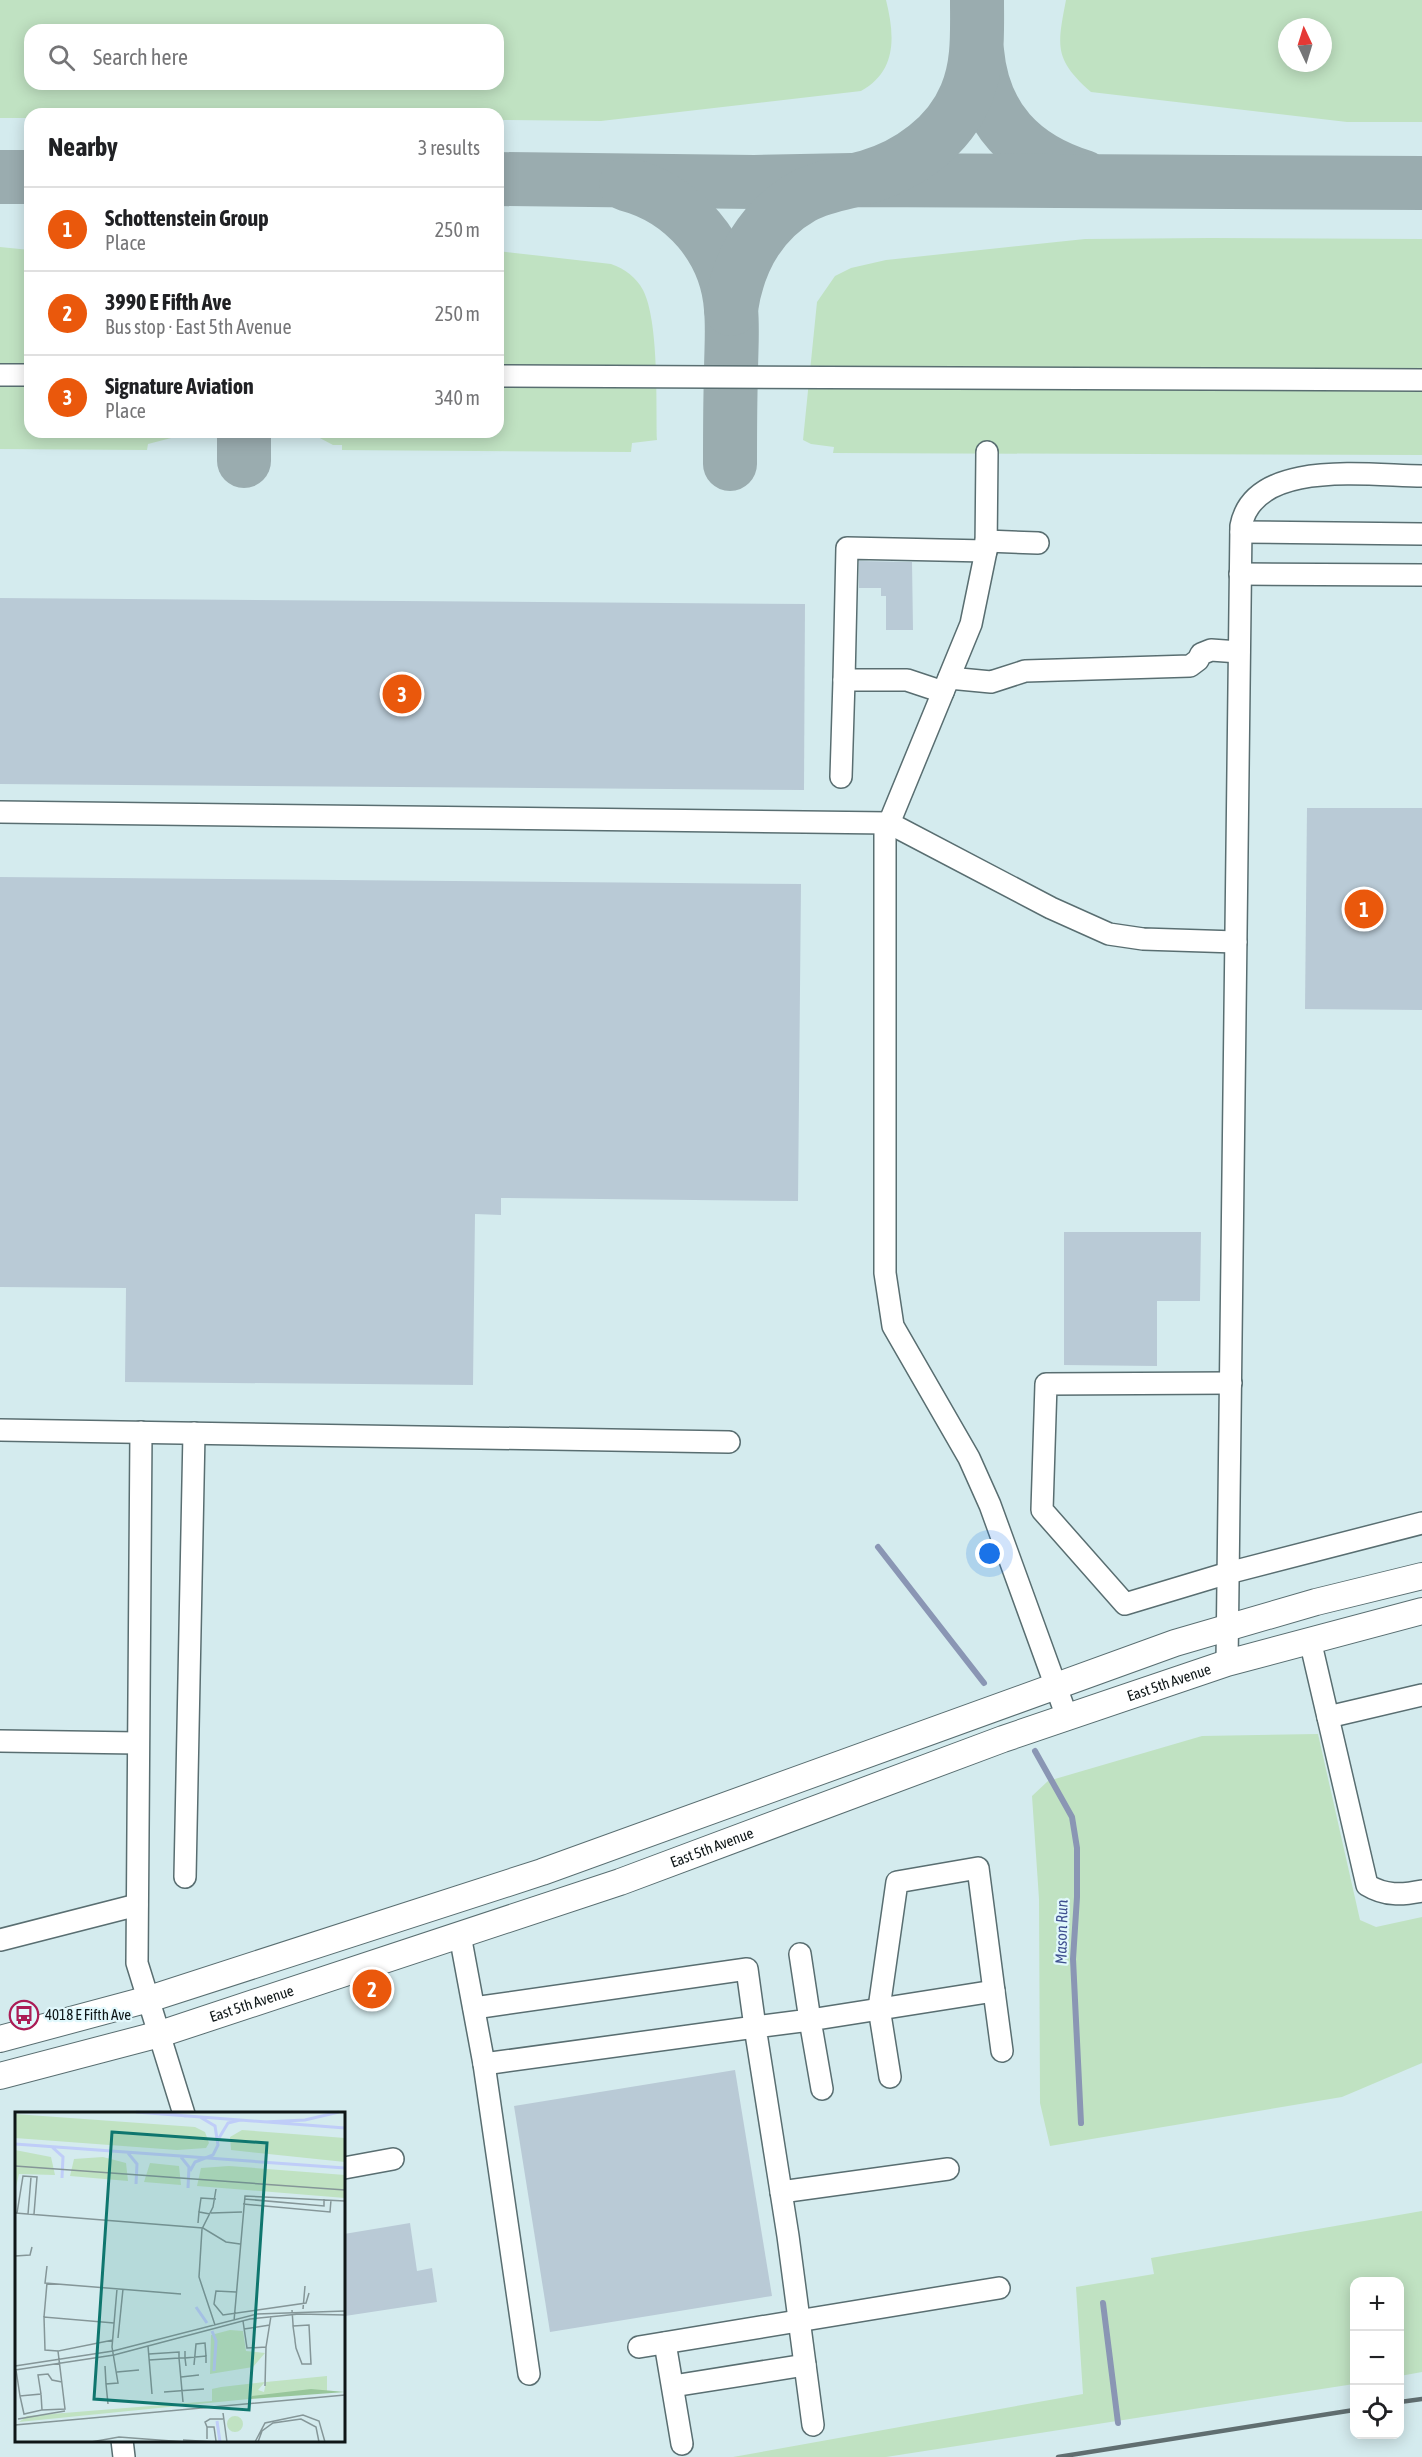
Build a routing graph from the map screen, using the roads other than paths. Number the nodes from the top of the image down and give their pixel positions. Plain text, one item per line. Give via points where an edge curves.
1 (0, 375) edge
2 (24, 375) edge
3 (504, 376) edge
4 (1422, 380) edge
5 (987, 452) dead end
6 (1422, 476) edge
7 (1241, 532) junction
8 (1422, 534) edge
9 (1038, 543) dead end
10 (986, 546) junction
11 (1240, 574) junction
12 (1422, 575) edge
13 (1239, 652) junction
14 (844, 680) junction
15 (946, 685) junction
16 (841, 777) dead end
17 (0, 812) edge
18 (889, 823) junction
19 (1236, 942) junction
20 (1231, 1383) junction
21 (0, 1430) edge
22 (141, 1432) junction
23 (194, 1433) junction
24 (729, 1442) dead end
25 (1422, 1523) edge
26 (1228, 1573) junction
27 (1422, 1576) edge
28 (1422, 1611) edge
29 (1228, 1627) junction
30 (1310, 1640) junction
31 (1227, 1663) junction
32 (1056, 1685) junction
33 (1422, 1695) edge
34 (1067, 1717) junction
35 (1328, 1717) junction
36 (0, 1742) edge
37 (138, 1743) junction
38 (185, 1877) dead end
39 (1422, 1891) edge
40 (137, 1905) junction
41 (460, 1935) junction
42 (0, 1940) edge
43 (800, 1954) dead end
44 (994, 1991) junction
45 (149, 1999) junction
46 (474, 2008) junction
47 (879, 2008) junction
48 (810, 2020) junction
49 (755, 2027) junction
50 (160, 2034) junction
51 (0, 2039) edge
52 (1002, 2051) dead end
53 (484, 2064) junction
54 (0, 2076) edge
55 (890, 2077) dead end
56 (822, 2089) dead end
57 (182, 2112) edge
58 (393, 2159) dead end
59 (345, 2168) edge
60 (948, 2169) dead end
61 (781, 2192) junction
62 (999, 2288) dead end
63 (799, 2321) junction
64 (665, 2343) junction
65 (639, 2347) dead end
66 (805, 2365) junction
67 (529, 2374) dead end
68 (672, 2386) junction
69 (813, 2425) dead end
70 (122, 2442) edge
71 (682, 2444) dead end
72 (124, 2457) edge

1 - 2 street
3 - 4 street
5 - 10 street
6 - 7 street via 1288,479 1251,502 1243,516
7 - 8 street
7 - 11 street
9 - 10 street
10 - 14 street via 847,548
10 - 15 street via 971,624
11 - 12 street
11 - 13 street
13 - 15 street via 1211,650 1190,666 1024,671 991,682
13 - 19 street
14 - 15 street via 907,680
14 - 16 street
15 - 18 street
17 - 18 street
18 - 19 street via 1109,934
18 - 32 street via 885,833 885,1273 892,1326 969,1458
19 - 20 street
20 - 26 street
20 - 26 street via 1046,1384 1042,1510 1125,1604
21 - 22 street
22 - 23 street
22 - 37 street
23 - 24 street
23 - 38 street
25 - 26 street
26 - 29 street
27 - 29 main road
28 - 30 main road, East 5th Avenue
29 - 31 street
29 - 32 main road
30 - 31 main road, East 5th Avenue
30 - 35 street
31 - 34 main road, East 5th Avenue
32 - 34 street
32 - 45 main road via 542,1872
33 - 35 street
34 - 41 main road, East 5th Avenue via 620,1882
35 - 39 street via 1367,1885 1379,1893 1404,1895
36 - 37 street
37 - 40 street
40 - 42 street
40 - 45 street via 137,1963
41 - 46 street
41 - 50 main road, East 5th Avenue
43 - 48 street
44 - 47 street
44 - 47 street via 978,1868 897,1882
44 - 52 street
45 - 50 street
45 - 51 main road
46 - 49 street via 747,1969
46 - 53 street
47 - 48 street
47 - 55 street
48 - 49 street
48 - 56 street
49 - 53 street
49 - 61 street
50 - 54 main road, East 5th Avenue
50 - 57 street
53 - 67 street
58 - 59 street
60 - 61 street
61 - 63 street
62 - 63 street
63 - 64 street
63 - 66 street
64 - 65 street
64 - 68 street
66 - 68 street
66 - 69 street
68 - 71 street
70 - 72 street

